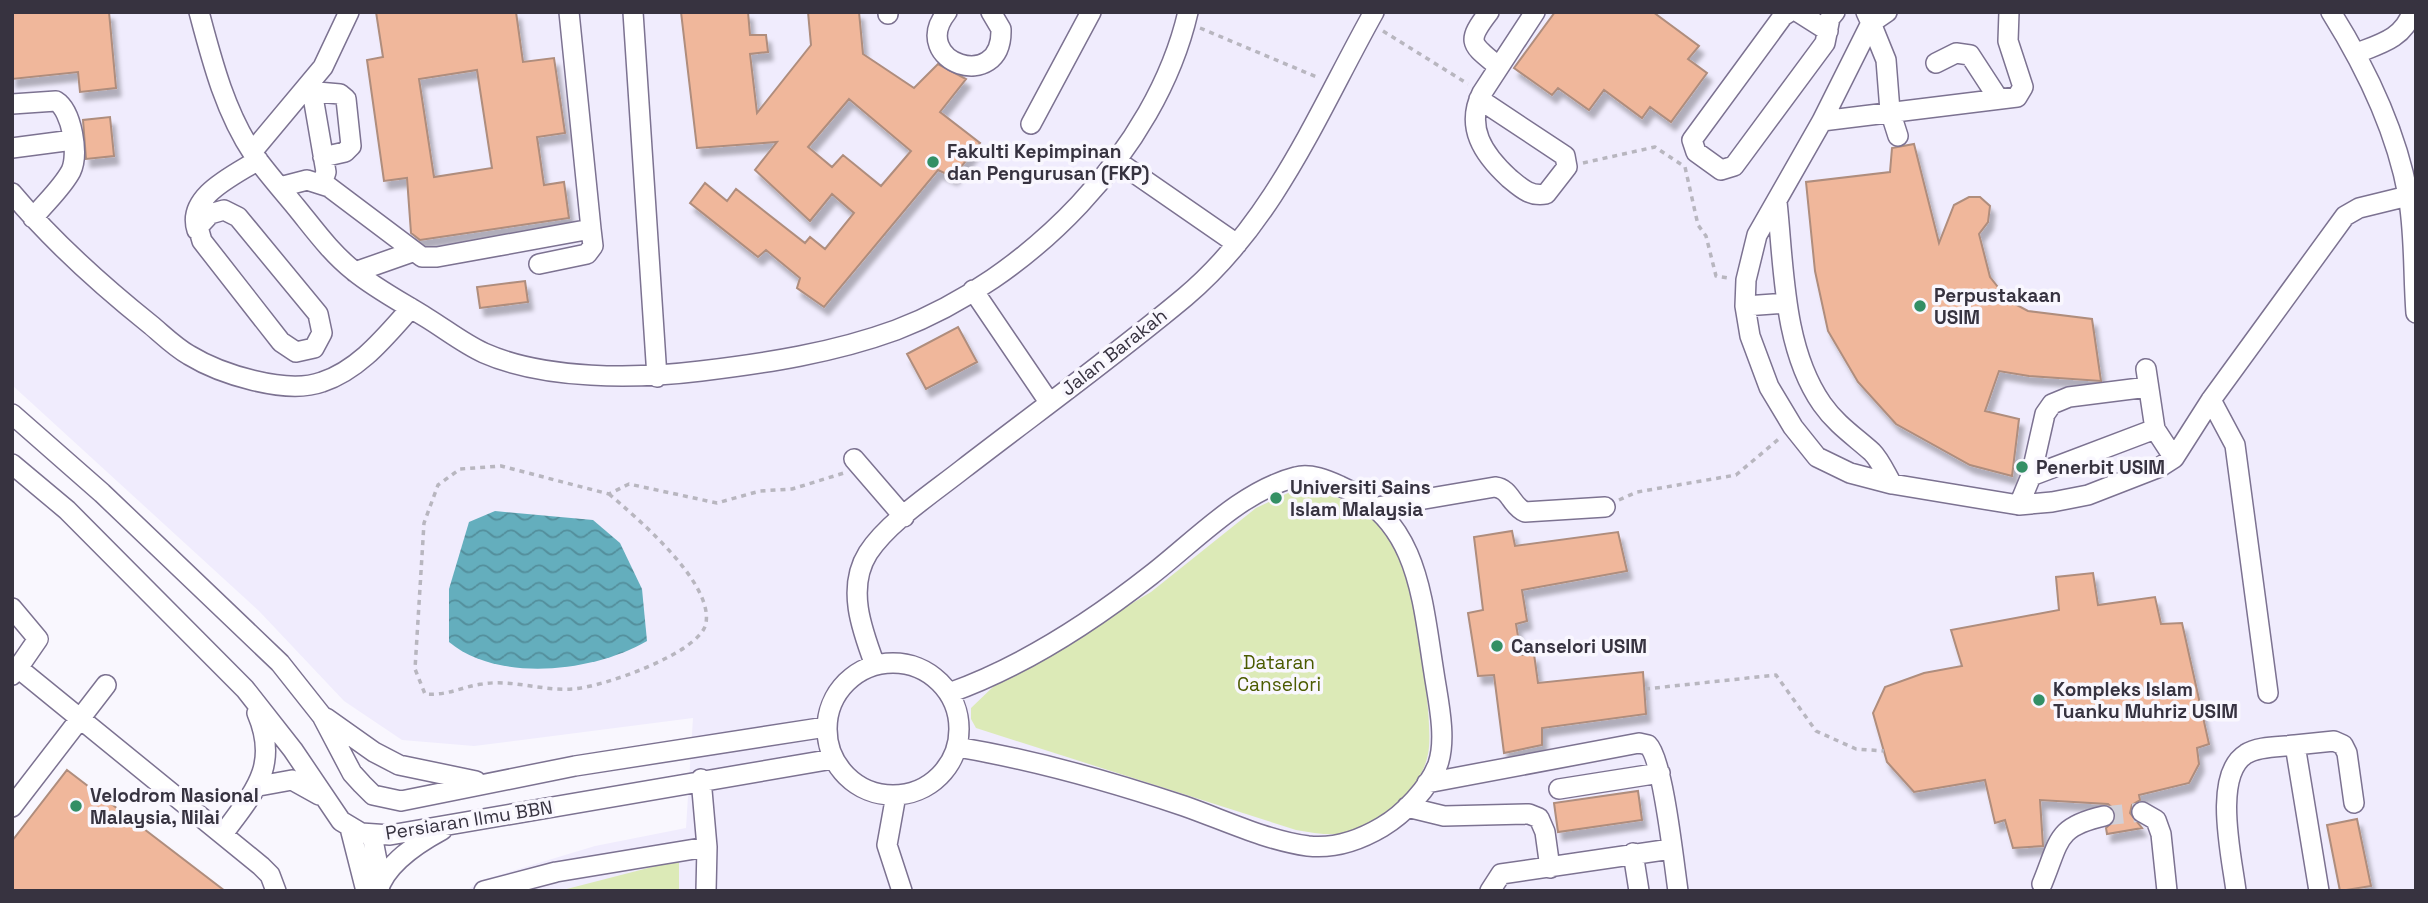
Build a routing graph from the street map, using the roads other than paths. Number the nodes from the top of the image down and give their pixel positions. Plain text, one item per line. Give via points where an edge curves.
1 (199, 12) edge
2 (349, 12) edge
3 (569, 12) edge
4 (633, 12) edge
5 (947, 12) edge
6 (991, 12) edge
7 (1091, 12) edge
8 (1489, 12) edge
9 (1789, 12) edge
10 (1798, 12) edge
11 (1835, 12) edge
12 (2009, 12) edge
13 (2331, 12) edge
14 (2412, 12) edge
15 (1534, 13) edge
16 (1875, 16) edge
17 (1187, 17) edge
18 (1372, 17) edge
19 (1828, 31) junction
20 (2357, 52) junction
21 (1936, 64) dead end
22 (1499, 67) junction
23 (309, 91) junction
24 (1480, 96) junction
25 (1998, 98) junction
26 (12, 104) edge
27 (1890, 111) junction
28 (1822, 121) junction
29 (1031, 124) dead end
30 (1898, 136) dead end
31 (73, 140) junction
32 (12, 148) edge
33 (323, 156) junction
34 (259, 161) junction
35 (1117, 161) junction
36 (322, 184) junction
37 (280, 187) junction
38 (12, 193) edge
39 (2408, 196) junction
40 (1777, 202) junction
41 (231, 211) junction
42 (33, 218) junction
43 (591, 229) junction
44 (198, 234) junction
45 (1237, 244) junction
46 (412, 252) junction
47 (539, 264) dead end
48 (355, 272) junction
49 (973, 290) junction
50 (1787, 303) junction
51 (1745, 306) junction
52 (411, 308) junction
53 (2416, 313) edge
54 (657, 377) junction
55 (2211, 400) junction
56 (1049, 402) junction
57 (12, 414) edge
58 (2155, 429) junction
59 (2174, 457) junction
60 (856, 463) road end
61 (12, 464) edge
62 (2031, 476) junction
63 (1892, 484) junction
64 (2019, 505) junction
65 (1377, 507) junction
66 (1605, 507) road end
67 (904, 517) junction
68 (12, 608) edge
69 (875, 665) junction
70 (15, 671) edge
71 (106, 685) dead end
72 (245, 689) junction
73 (949, 693) junction
74 (2268, 693) dead end
75 (322, 716) junction
76 (79, 718) junction
77 (826, 727) junction
78 (2295, 745) junction
79 (957, 747) junction
80 (833, 759) junction
81 (1660, 773) junction
82 (701, 779) junction
83 (483, 783) junction
84 (1427, 783) junction
85 (259, 786) junction
86 (1559, 789) dead end
87 (896, 795) junction
88 (322, 797) junction
89 (2354, 803) dead end
90 (12, 807) edge
91 (1407, 807) junction
92 (2142, 812) dead end
93 (2104, 816) tunnel mouth
94 (483, 818) junction
95 (350, 828) junction
96 (223, 834) junction
97 (372, 835) junction
98 (707, 847) junction
99 (1671, 849) junction
100 (1633, 853) junction
101 (1550, 868) junction
102 (372, 887) edge
103 (2040, 887) edge
104 (276, 891) edge
105 (484, 891) edge
106 (706, 891) edge
107 (902, 891) edge
108 (1490, 891) edge
109 (1639, 891) edge
110 (1678, 891) edge
111 (2061, 891) edge
112 (2167, 891) edge
113 (2236, 891) edge
114 (2319, 891) edge

1 - 34 street via 216,76
2 - 23 street
3 - 43 street
4 - 54 street
5 - 6 street via 937,36 942,51 955,64 966,67 977,66 997,52 1001,29
7 - 29 street
8 - 22 street via 1472,40
9 - 19 street via 1692,141 1696,152 1721,170 1734,166 1825,43
10 - 19 street
11 - 19 street
12 - 25 street via 2008,41 2023,87 2017,97
13 - 20 street
14 - 20 street via 2390,40
15 - 22 street
16 - 27 street via 1886,60
16 - 28 street
17 - 35 street via 1155,99
18 - 45 street, Jalan Barakah via 1287,175
20 - 39 street via 2396,150
21 - 25 street via 1956,53 1970,55
22 - 24 street
23 - 33 street
23 - 33 street via 340,94 346,99 351,146 345,152
23 - 34 street
24 - 24 street via 1561,152 1567,167 1546,194 1528,193 1491,162 1474,120
25 - 27 street
26 - 31 street via 56,101 70,116
27 - 28 street
27 - 30 street
28 - 40 street
31 - 32 street
31 - 42 street via 71,172
33 - 36 street via 326,172
34 - 37 street
34 - 41 street via 236,190
34 - 44 street via 198,205 194,222
35 - 45 street
35 - 49 street via 1086,201 1047,238
36 - 37 street via 307,180
36 - 46 street
37 - 48 street via 320,238
38 - 42 street
39 - 53 street
39 - 55 street via 2345,216
40 - 50 street
40 - 51 street via 1758,235 1745,280
41 - 44 street via 210,214 202,220
41 - 44 street via 318,314 322,333 314,348 296,352 281,342
42 - 52 street via 127,306 188,354 244,377 298,386 335,377 375,348
43 - 46 street via 437,257
43 - 47 street via 593,246 587,254
45 - 56 street, Jalan Barakah via 1187,295
46 - 48 street
48 - 52 street
49 - 54 street via 898,329 833,350
49 - 56 street
50 - 51 street
50 - 63 street via 1805,370 1821,403 1843,430 1874,454
51 - 63 street via 1750,336 1769,387 1817,457 1850,473
52 - 54 street via 484,353 510,361 596,376
55 - 59 street
55 - 74 street via 2235,444
56 - 67 street, Jalan Barakah
57 - 75 street, Persiaran Ilmu BBN via 280,663
58 - 59 street
58 - 62 street
58 - 62 street via 2147,378 2069,397 2052,404 2045,414
59 - 64 street via 2113,488
60 - 67 street
61 - 72 street via 67,510
62 - 64 street
63 - 64 street
65 - 66 street via 1495,486 1508,491 1525,512
65 - 73 street via 1325,479 1299,476 1264,490 1090,620 1012,666
65 - 84 street via 1406,548 1420,587 1441,746
67 - 69 street, Jalan Barakah via 869,553 859,573 857,595 863,630
68 - 70 street via 38,639
69 - 73 street via 896,662 917,667 935,677
69 - 77 street via 841,688 830,706
70 - 76 street
71 - 76 street
72 - 85 street via 266,735
72 - 88 street via 293,750
73 - 79 street via 958,719
75 - 83 street via 399,765
75 - 83 street, Persiaran Ilmu BBN via 352,773 373,795 401,801
76 - 90 street
76 - 96 street
77 - 80 street
77 - 83 street, Persiaran Ilmu BBN
78 - 89 street via 2334,741 2343,745
78 - 113 street via 2248,752 2238,761 2224,800
78 - 114 street
79 - 87 street via 934,780 916,791
79 - 91 street via 1087,774 1270,838 1310,846 1357,839
80 - 82 street, Persiaran Ilmu BBN
80 - 87 street via 859,786
81 - 84 street via 1652,748 1639,743
81 - 86 street
81 - 99 street
82 - 94 street, Persiaran Ilmu BBN
82 - 98 street
84 - 91 street
85 - 88 street via 292,780
85 - 96 street
87 - 107 street via 887,845
88 - 95 street
91 - 101 street via 1444,816 1529,814 1539,818
92 - 112 street via 2156,820 2161,834
93 - 103 street via 2067,828
94 - 97 street, Persiaran Ilmu BBN
94 - 102 street via 425,839
95 - 97 street, Persiaran Ilmu BBN
95 - 102 street
96 - 104 street via 270,875
97 - 102 street
98 - 105 street via 556,872
98 - 106 street
99 - 100 street
99 - 110 street
100 - 101 street
100 - 109 street
101 - 108 street via 1501,874
103 - 111 street

